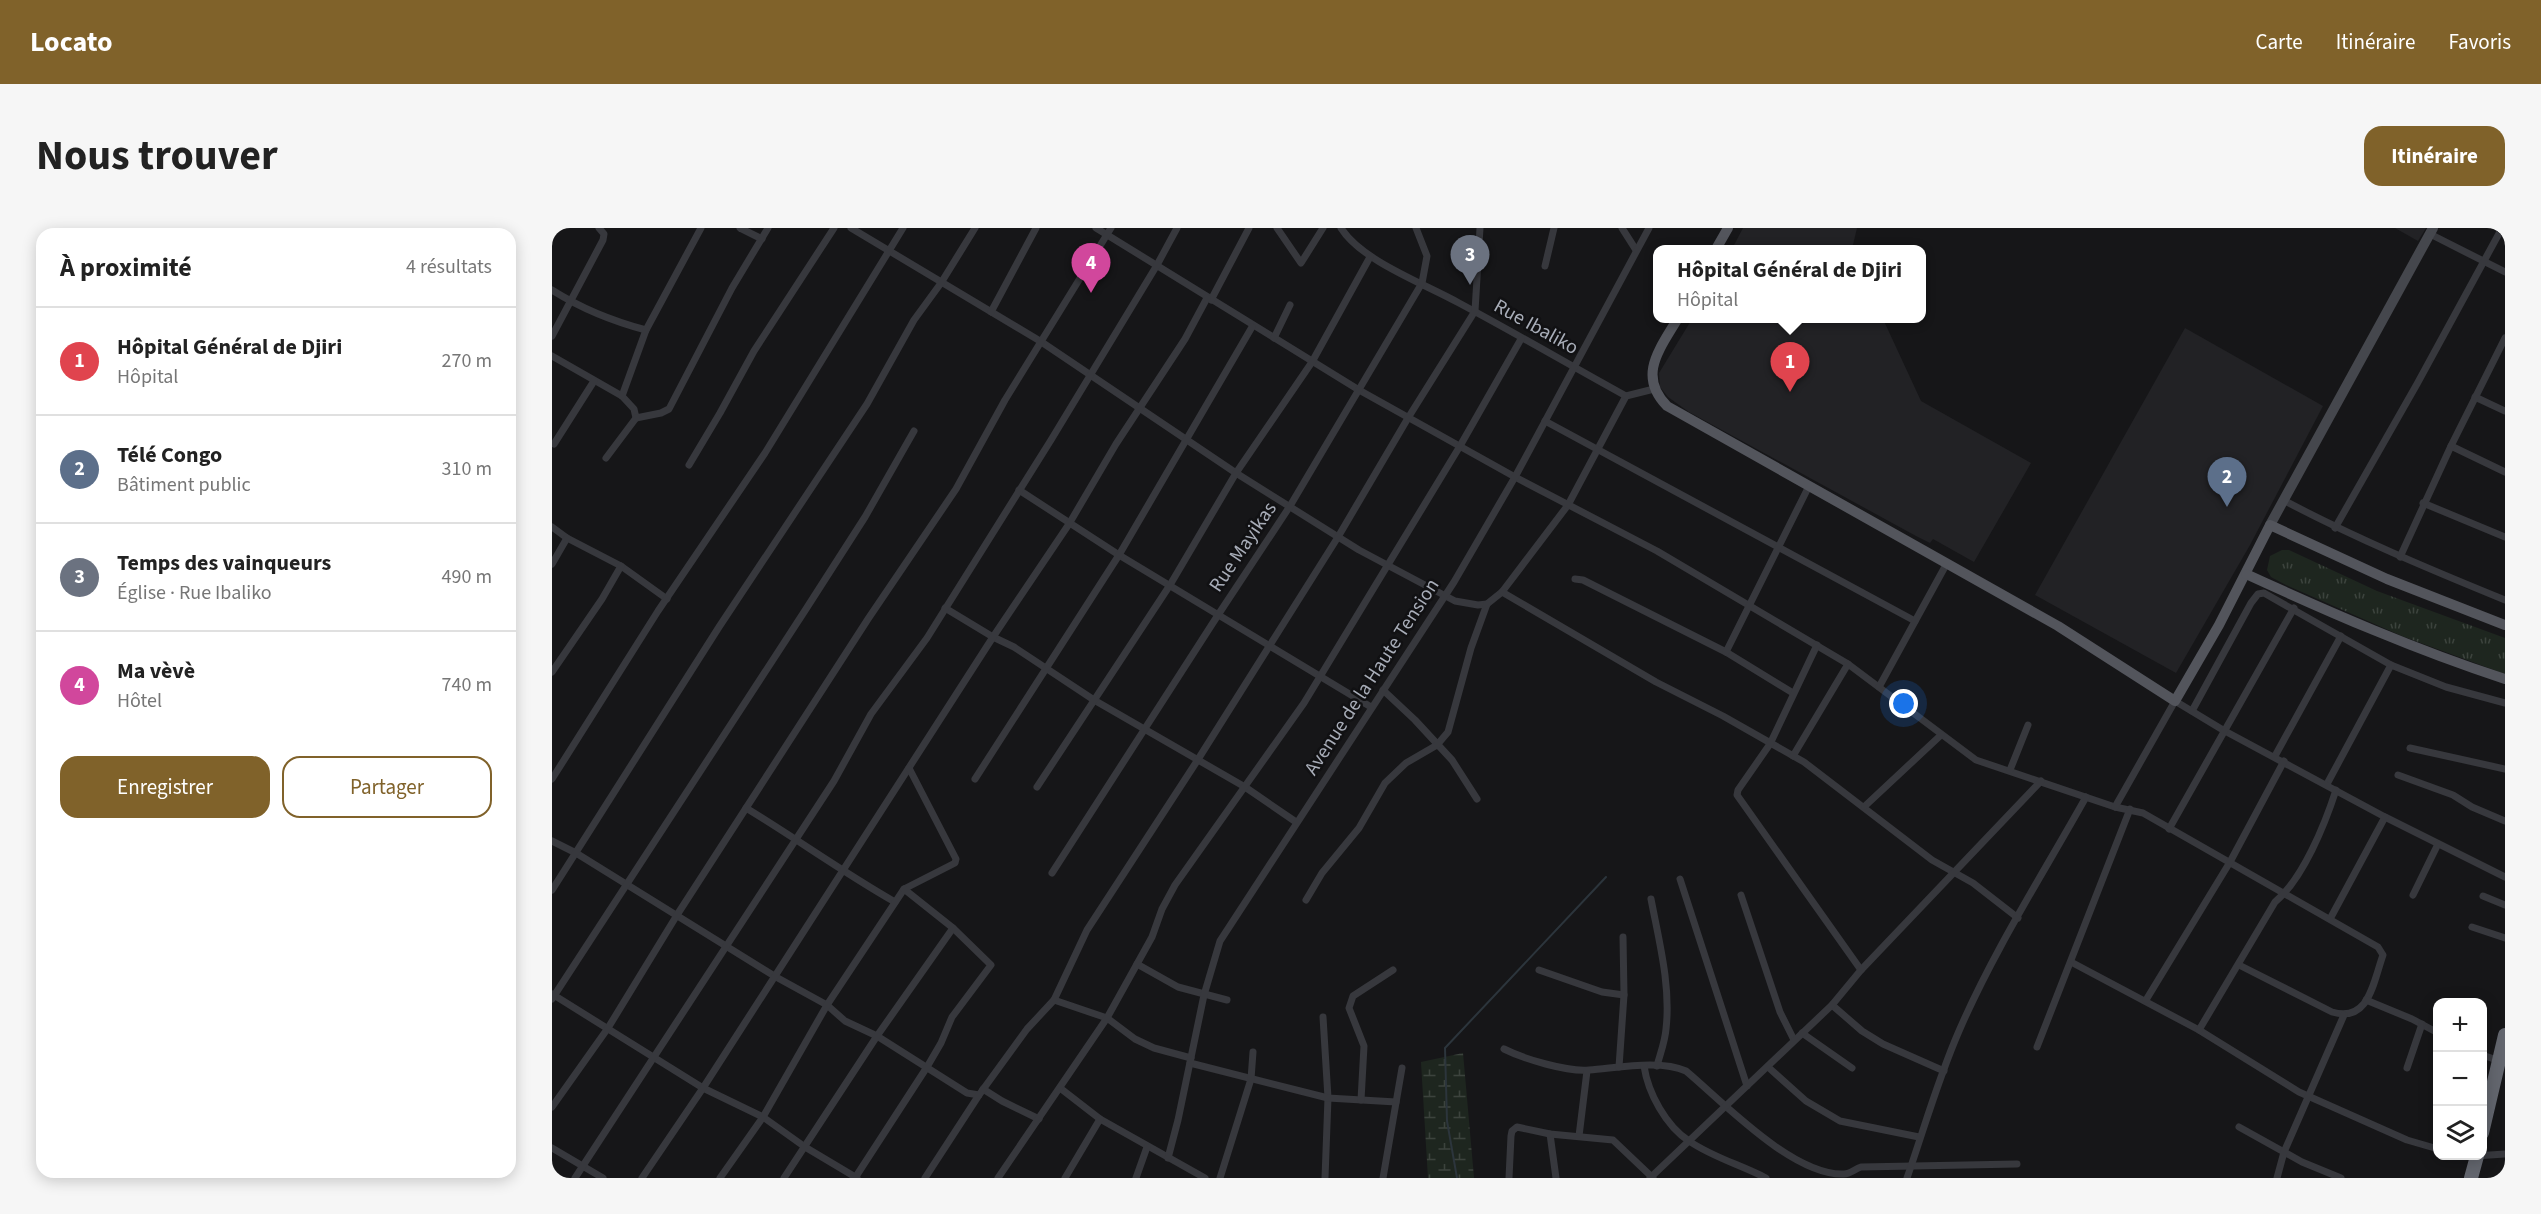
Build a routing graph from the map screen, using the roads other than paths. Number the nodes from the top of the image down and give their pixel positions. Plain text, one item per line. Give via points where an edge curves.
1 (599, 228) edge
2 (701, 228) edge
3 (740, 228) edge
4 (768, 228) edge
5 (834, 228) edge
6 (851, 228) edge
7 (903, 228) edge
8 (975, 228) edge
9 (1036, 228) edge
10 (1096, 228) edge
11 (1177, 228) edge
12 (1250, 228) edge
13 (1277, 228) edge
14 (1323, 228) edge
15 (1341, 228) edge
16 (1416, 228) edge
17 (1480, 228) edge
18 (1554, 228) edge
19 (1622, 228) edge
20 (1648, 228) edge
21 (1727, 228) edge
22 (2502, 228) edge
23 (1109, 231) edge
24 (2431, 231) edge
25 (762, 239) junction
26 (1718, 245) edge
27 (1636, 250) junction
28 (888, 251) junction
29 (1370, 257) junction
30 (2484, 261) junction
31 (1157, 265) junction
32 (1545, 266) dead end
33 (2505, 272) edge
34 (1422, 282) junction
35 (941, 283) junction
36 (552, 290) edge
37 (1209, 299) junction
38 (572, 303) junction
39 (1290, 305) dead end
40 (992, 312) junction
41 (1475, 312) junction
42 (1675, 323) edge
43 (1252, 327) junction
44 (646, 330) junction
45 (552, 336) edge
46 (1274, 338) junction
47 (2505, 338) edge
48 (1521, 339) junction
49 (1040, 340) junction
50 (552, 356) edge
51 (1312, 362) junction
52 (1574, 367) junction
53 (1091, 373) junction
54 (594, 381) junction
55 (1654, 389) junction
56 (1359, 390) junction
57 (622, 396) junction
58 (1626, 396) junction
59 (2475, 397) junction
60 (1140, 408) junction
61 (2505, 411) edge
62 (636, 418) junction
63 (1408, 418) junction
64 (1545, 421) junction
65 (914, 431) dead end
66 (1188, 439) junction
67 (554, 444) dead end
68 (1460, 446) junction
69 (2451, 446) junction
70 (1597, 447) junction
71 (606, 458) dead end
72 (688, 465) dead end
73 (1236, 472) junction
74 (2505, 472) edge
75 (1515, 477) junction
76 (1809, 486) junction
77 (1019, 490) junction
78 (2283, 500) junction
79 (2423, 503) junction
80 (1568, 505) junction
81 (1290, 506) junction
82 (1069, 524) junction
83 (2270, 525) junction
84 (552, 527) edge
85 (2335, 528) junction
86 (1338, 537) junction
87 (2505, 537) edge
88 (567, 538) junction
89 (1778, 549) junction
90 (1119, 555) junction
91 (2400, 557) junction
92 (1947, 563) junction
93 (552, 564) edge
94 (1386, 565) junction
95 (621, 566) junction
96 (2246, 574) junction
97 (1575, 579) dead end
98 (1170, 585) junction
99 (1502, 592) junction
100 (1443, 596) junction
101 (667, 599) junction
102 (2505, 600) edge
103 (1487, 604) junction
104 (1750, 607) junction
105 (945, 608) junction
106 (2294, 608) junction
107 (1218, 615) junction
108 (1915, 621) junction
109 (2505, 625) edge
110 (2341, 636) junction
111 (993, 637) junction
112 (1817, 645) junction
113 (1269, 646) junction
114 (1726, 652) junction
115 (1848, 664) junction
116 (2391, 665) junction
117 (1046, 669) junction
118 (552, 672) edge
119 (1321, 675) junction
120 (2505, 679) edge
121 (1879, 687) junction
122 (1383, 690) junction
123 (1793, 693) junction
124 (1094, 700) junction
125 (2175, 700) junction
126 (2505, 703) edge
127 (1371, 707) junction
128 (2192, 711) junction
129 (2028, 724) dead end
130 (2223, 730) junction
131 (1144, 731) junction
132 (1941, 735) junction
133 (1770, 744) junction
134 (1437, 745) junction
135 (2410, 748) dead end
136 (1793, 756) junction
137 (2275, 756) junction
138 (1197, 761) junction
139 (2284, 761) junction
140 (909, 768) junction
141 (2505, 769) edge
142 (2010, 770) junction
143 (2398, 775) dead end
144 (552, 779) edge
145 (975, 779) dead end
146 (2041, 781) junction
147 (2327, 784) junction
148 (1037, 787) dead end
149 (1245, 787) junction
150 (2337, 790) junction
151 (2086, 797) junction
152 (1477, 799) dead end
153 (1865, 806) junction
154 (2115, 807) junction
155 (746, 808) junction
156 (2130, 809) junction
157 (2385, 816) junction
158 (2505, 821) edge
159 (1296, 822) junction
160 (2169, 828) junction
161 (797, 839) junction
162 (552, 841) edge
163 (2438, 844) junction
164 (576, 854) junction
165 (2230, 862) junction
166 (843, 872) junction
167 (1954, 872) junction
168 (1052, 873) dead end
169 (2505, 877) edge
170 (1680, 879) dead end
171 (627, 885) junction
172 (904, 889) junction
173 (552, 890) edge
174 (2286, 894) junction
175 (2413, 895) dead end
176 (1741, 896) dead end
177 (2483, 896) dead end
178 (1651, 899) dead end
179 (1306, 900) dead end
180 (895, 902) junction
181 (2505, 905) edge
182 (677, 915) junction
183 (2018, 918) junction
184 (2330, 920) junction
185 (2472, 927) dead end
186 (953, 928) junction
187 (1623, 937) dead end
188 (2505, 938) edge
189 (727, 946) junction
190 (2071, 962) junction
191 (1137, 964) junction
192 (2239, 965) junction
193 (1393, 970) dead end
194 (1539, 970) dead end
195 (1862, 970) junction
196 (776, 977) junction
197 (1204, 995) junction
198 (1623, 995) junction
199 (553, 996) edge
200 (1054, 1000) junction
201 (1227, 1000) dead end
202 (2145, 1000) junction
203 (2367, 1000) junction
204 (827, 1005) junction
205 (1832, 1005) junction
206 (2344, 1016) junction
207 (1323, 1017) dead end
208 (1107, 1018) junction
209 (2422, 1024) junction
210 (608, 1028) junction
211 (2199, 1030) junction
212 (2433, 1030) edge
213 (1802, 1033) junction
214 (2505, 1035) edge
215 (877, 1036) junction
216 (1794, 1040) junction
217 (2037, 1047) dead end
218 (1504, 1049) dead end
219 (1253, 1052) dead end
220 (655, 1056) junction
221 (2487, 1057) edge
222 (1191, 1061) junction
223 (2502, 1062) edge
224 (1644, 1066) junction
225 (1657, 1066) junction
226 (927, 1067) junction
227 (1619, 1067) junction
228 (1768, 1067) junction
229 (1402, 1068) dead end
230 (1851, 1068) dead end
231 (2407, 1068) dead end
232 (1587, 1071) junction
233 (1944, 1071) junction
234 (1251, 1079) junction
235 (1748, 1086) junction
236 (704, 1088) junction
237 (1060, 1088) junction
238 (981, 1092) junction
239 (2309, 1096) junction
240 (1328, 1098) junction
241 (1361, 1100) junction
242 (1396, 1102) junction
243 (1726, 1105) junction
244 (552, 1107) edge
245 (2487, 1115) edge
246 (762, 1117) junction
247 (1038, 1119) junction
248 (1100, 1119) junction
249 (2239, 1127) dead end
250 (1550, 1134) junction
251 (1579, 1136) junction
252 (1919, 1137) junction
253 (1689, 1141) junction
254 (805, 1147) junction
255 (1147, 1147) junction
256 (552, 1148) edge
257 (2433, 1148) edge
258 (2284, 1152) junction
259 (2505, 1154) edge
260 (2487, 1155) edge
261 (1168, 1158) junction
262 (2474, 1160) edge
263 (2017, 1164) dead end
264 (583, 1166) junction
265 (1912, 1166) junction
266 (1191, 1174) edge
267 (1652, 1177) edge
268 (575, 1178) edge
269 (603, 1178) edge
270 (642, 1178) edge
271 (720, 1178) edge
272 (784, 1178) edge
273 (856, 1178) edge
274 (925, 1178) edge
275 (998, 1178) edge
276 (1065, 1178) edge
277 (1136, 1178) edge
278 (1205, 1178) edge
279 (1220, 1178) edge
280 (1324, 1178) edge
281 (1383, 1178) edge
282 (1509, 1178) edge
283 (1556, 1178) edge
284 (1766, 1178) edge
285 (1907, 1178) edge
286 (2277, 1178) edge
287 (2341, 1178) edge
288 (2471, 1178) edge

1 - 38 street via 604,237
2 - 44 street
3 - 25 street
4 - 25 street
5 - 72 street via 754,351
6 - 28 street
7 - 28 street
8 - 35 street
9 - 40 street
10 - 23 street
11 - 31 street
12 - 37 street
13 - 14 street via 1300,262
15 - 29 street, Rue Ibaliko
16 - 34 street, Rue Mayikas via 1427,256
17 - 41 street
18 - 32 street
19 - 27 street
20 - 27 street, Avenue de la Haute Tension
21 - 26 main road
22 - 30 street
23 - 31 street
23 - 49 street
24 - 30 street
24 - 78 street
25 - 62 street via 669,409
27 - 52 street, Avenue de la Haute Tension
28 - 35 street
28 - 101 street via 765,453
29 - 34 street, Rue Ibaliko
29 - 51 street
30 - 33 street
30 - 85 street
31 - 37 street
31 - 53 street
34 - 41 street, Rue Ibaliko
34 - 56 street, Rue Mayikas
35 - 40 street
35 - 164 street
36 - 38 street
37 - 43 street
37 - 60 street
38 - 44 street
38 - 45 street
39 - 46 street
40 - 49 street
41 - 48 street, Rue Ibaliko
41 - 63 street
42 - 55 main road via 1654,361
43 - 46 street
43 - 66 street
44 - 57 street
46 - 51 street
47 - 59 street
48 - 52 street, Rue Ibaliko
48 - 68 street
49 - 53 street
49 - 155 street via 956,489
50 - 54 street
51 - 56 street
51 - 73 street
52 - 58 street, Rue Ibaliko
52 - 64 street, Avenue de la Haute Tension
53 - 60 street
53 - 77 street
54 - 57 street
54 - 67 street
55 - 58 street
55 - 76 main road via 1667,406 1684,418
56 - 63 street
56 - 81 street, Rue Mayikas
57 - 62 street via 634,409
58 - 70 street
59 - 61 street
59 - 69 street
60 - 66 street
60 - 82 street
62 - 71 street
63 - 68 street
63 - 86 street
64 - 70 street
64 - 75 street, Avenue de la Haute Tension
65 - 171 street via 865,516
66 - 73 street
66 - 90 street
68 - 75 street
68 - 94 street
69 - 74 street
69 - 79 street
70 - 80 street
70 - 89 street
73 - 81 street
73 - 98 street
75 - 80 street
75 - 100 street, Avenue de la Haute Tension
76 - 89 street
76 - 92 main road
77 - 82 street
77 - 105 street
78 - 83 street
78 - 85 street
79 - 87 street
79 - 91 street
80 - 99 street
80 - 104 street via 1657,551
81 - 86 street
81 - 107 street, Rue Mayikas
82 - 90 street
82 - 111 street
83 - 96 main road
83 - 109 main road via 2387,579
84 - 88 street
85 - 91 street
86 - 94 street
86 - 113 street
88 - 93 street
88 - 95 street
89 - 104 street
89 - 108 street
90 - 98 street
90 - 117 street
91 - 102 street
92 - 108 street
92 - 125 main road via 2058,626
94 - 100 street
94 - 119 street
95 - 101 street
95 - 118 street
96 - 120 main road via 2440,658
96 - 125 main road
97 - 114 street
98 - 107 street
98 - 124 street
99 - 103 street
99 - 133 street
100 - 103 street via 1465,604
100 - 122 street, Avenue de la Haute Tension
101 - 144 street
103 - 134 street via 1471,648 1452,726
104 - 112 street
104 - 114 street
105 - 111 street
105 - 161 street via 871,714
106 - 110 street
106 - 128 street via 2267,593 2254,598
106 - 130 street
107 - 113 street
107 - 131 street, Rue Mayikas
108 - 121 street
110 - 116 street
110 - 137 street
111 - 117 street
111 - 140 street
112 - 115 street
112 - 123 street
113 - 119 street
113 - 138 street
114 - 123 street
115 - 121 street
115 - 136 street
116 - 126 street via 2438,684
116 - 147 street
117 - 124 street
117 - 145 street
119 - 127 street
119 - 149 street
121 - 132 street
122 - 127 street, Avenue de la Haute Tension
122 - 134 street
123 - 133 street
124 - 131 street
124 - 148 street
125 - 128 street
125 - 154 street
127 - 159 street, Avenue de la Haute Tension
128 - 130 street
129 - 142 street
130 - 137 street
130 - 160 street
131 - 138 street
131 - 168 street, Rue Mayikas
132 - 142 street via 1976,760
132 - 153 street
133 - 136 street
133 - 195 street via 1737,795
134 - 152 street via 1452,760
134 - 179 street via 1407,763 1385,783 1359,828 1322,873
135 - 141 street
136 - 153 street
137 - 139 street
138 - 149 street
138 - 200 street via 1087,930
139 - 147 street
139 - 165 street
140 - 166 street
140 - 172 street via 956,859 951,866
142 - 146 street
143 - 158 street via 2453,795
146 - 151 street
146 - 167 street
147 - 150 street
149 - 159 street
149 - 191 street via 1169,895
150 - 157 street
150 - 174 street via 2326,822
151 - 154 street
151 - 183 street
153 - 167 street via 1932,860
154 - 156 street
155 - 161 street
155 - 182 street
156 - 160 street
156 - 190 street
157 - 163 street
157 - 184 street
159 - 197 street, Avenue de la Haute Tension via 1220,941
160 - 165 street
161 - 166 street
161 - 189 street
162 - 164 street
163 - 169 street
163 - 175 street
164 - 171 street
164 - 173 street
165 - 174 street
165 - 202 street
166 - 180 street
166 - 196 street
167 - 183 street
167 - 195 street
170 - 235 street
171 - 182 street
171 - 199 street
172 - 180 street
172 - 186 street
174 - 184 street
174 - 192 street via 2275,902
176 - 216 street via 1780,1012
177 - 181 street
178 - 225 street via 1664,967 1666,1009 1666,1029
180 - 204 street
182 - 189 street
182 - 210 street
183 - 233 street via 1959,1031
184 - 203 street via 2382,952
185 - 188 street
186 - 215 street
186 - 226 street via 991,965 952,1017
187 - 198 street
189 - 196 street
189 - 220 street
190 - 202 street
190 - 217 street
191 - 197 street via 1178,987
191 - 208 street
192 - 206 street
192 - 211 street
193 - 241 street via 1349,1002 1364,1046
194 - 198 street via 1602,992
195 - 205 street
196 - 204 street
196 - 236 street
197 - 201 street
197 - 222 street, Avenue de la Haute Tension
198 - 227 street
199 - 210 street
200 - 208 street
200 - 238 street via 1027,1029
202 - 211 street
203 - 206 street via 2357,1012
203 - 209 street
204 - 215 street via 845,1021
204 - 246 street
205 - 213 street
205 - 233 street via 1883,1044
206 - 239 street
207 - 240 street
208 - 222 street via 1135,1039
208 - 237 street
209 - 212 street
209 - 231 street
210 - 220 street
210 - 244 street
211 - 239 street
213 - 216 street
213 - 230 street
214 - 223 highway
215 - 226 street
215 - 254 street
216 - 228 street
218 - 232 street via 1533,1061
219 - 234 street
220 - 236 street
220 - 264 street
221 - 223 street
222 - 234 street
222 - 261 street, Avenue de la Haute Tension
223 - 245 highway
224 - 225 street
224 - 227 street
224 - 253 street via 1649,1090
225 - 243 street via 1686,1071
226 - 238 street via 967,1093
226 - 273 street
227 - 232 street
228 - 235 street
228 - 252 street via 1806,1101 1840,1121
229 - 242 street
232 - 251 street
233 - 252 street
234 - 240 street
234 - 279 street
235 - 243 street
236 - 246 street
236 - 270 street
237 - 247 street
237 - 248 street
238 - 247 street
238 - 274 street
239 - 257 street via 2407,1140
239 - 258 street
240 - 241 street
240 - 280 street
241 - 242 street
242 - 281 street
243 - 253 street
243 - 265 street via 1779,1150 1817,1167 1843,1174 1861,1167
246 - 254 street
246 - 271 street
247 - 275 street
248 - 255 street
248 - 276 street
249 - 258 street
250 - 251 street
250 - 282 street via 1514,1128 1509,1147
250 - 283 street
251 - 267 street via 1613,1140
252 - 265 street
253 - 267 street
253 - 284 street
254 - 272 street
254 - 273 street
255 - 261 street
255 - 277 street
256 - 264 street
258 - 286 street
258 - 287 street
259 - 260 street
261 - 266 street
262 - 288 highway
263 - 265 street
264 - 268 street
264 - 269 street
265 - 285 street
266 - 278 street

